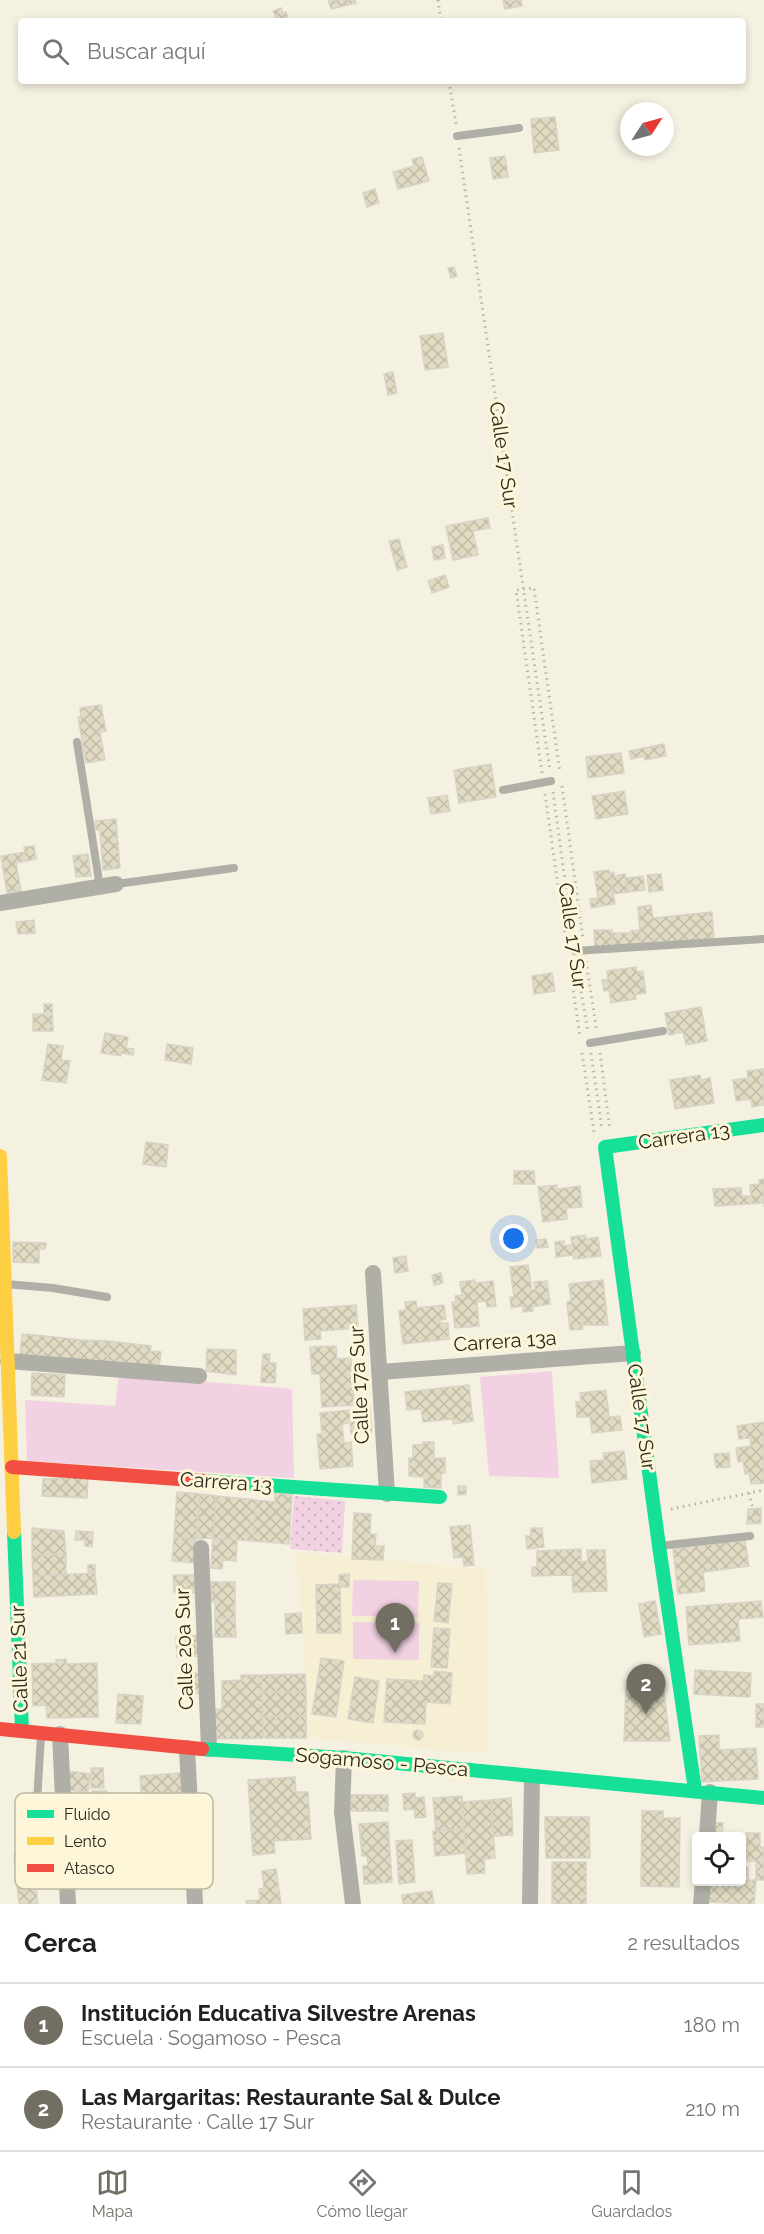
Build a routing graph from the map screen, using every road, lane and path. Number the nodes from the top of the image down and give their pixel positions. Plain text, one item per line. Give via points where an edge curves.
1 (438, 0) edge
2 (441, 18) edge
3 (449, 84) edge
4 (519, 128) dead end
5 (458, 136) junction
6 (534, 588) dead end
7 (524, 589) junction
8 (516, 590) dead end
9 (77, 742) dead end
10 (551, 781) junction
11 (503, 790) dead end
12 (234, 868) dead end
13 (108, 885) junction
14 (0, 903) edge
15 (764, 939) edge
16 (574, 951) junction
17 (663, 1031) dead end
18 (590, 1043) junction
19 (764, 1125) edge
20 (605, 1147) junction
21 (0, 1156) edge
22 (373, 1273) dead end
23 (5, 1284) junction
24 (107, 1297) dead end
25 (633, 1353) junction
26 (8, 1361) junction
27 (380, 1372) junction
28 (199, 1376) dead end
29 (12, 1467) junction
30 (764, 1490) edge
31 (749, 1493) junction
32 (387, 1494) junction
33 (440, 1497) dead end
34 (753, 1509) dead end
35 (654, 1513) junction
36 (750, 1536) dead end
37 (659, 1546) junction
38 (201, 1548) dead end
39 (0, 1729) edge
40 (22, 1731) junction
41 (41, 1732) junction
42 (60, 1734) junction
43 (187, 1748) junction
44 (209, 1749) junction
45 (344, 1758) junction
46 (532, 1777) junction
47 (703, 1791) junction
48 (37, 1793) edge
49 (63, 1793) edge
50 (189, 1793) edge
51 (764, 1798) edge
52 (707, 1832) edge
53 (703, 1886) edge
54 (67, 1889) edge
55 (194, 1889) edge
56 (68, 1904) edge
57 (195, 1904) edge
58 (353, 1904) edge
59 (530, 1904) edge
60 (701, 1904) edge

1 - 2 path
3 - 5 path, Calle 17 Sur
4 - 5 lane
5 - 7 path, Calle 17 Sur
6 - 7 path
7 - 8 path
7 - 10 path, Calle 17 Sur
9 - 13 lane
10 - 11 lane
10 - 16 path, Calle 17 Sur
12 - 13 lane
13 - 14 street
15 - 16 lane
16 - 18 path, Calle 17 Sur
17 - 18 lane
18 - 20 path, Calle 17 Sur
19 - 20 street, Carrera 13
20 - 25 street, Calle 17 Sur
21 - 23 street, Calle 21 Sur
22 - 27 street, Calle 17a Sur
23 - 24 lane
23 - 26 street, Calle 21 Sur
25 - 27 street, Carrera 13a
25 - 35 street, Calle 17 Sur
26 - 28 street
26 - 29 street, Calle 21 Sur
27 - 32 street, Calle 17a Sur
29 - 32 street, Carrera 13
29 - 40 street, Calle 21 Sur
30 - 31 path
31 - 34 path
31 - 35 path
32 - 33 street, Carrera 13
35 - 37 street, Calle 17 Sur
36 - 37 lane
37 - 47 street, Calle 17 Sur
38 - 44 street, Calle 20a Sur
39 - 40 street, Sogamoso - Pesca
40 - 41 street, Sogamoso - Pesca
41 - 42 street, Sogamoso - Pesca
41 - 48 lane
42 - 43 street, Sogamoso - Pesca
42 - 49 street
43 - 44 street, Sogamoso - Pesca
43 - 50 street
44 - 45 street, Sogamoso - Pesca
45 - 46 street, Sogamoso - Pesca
45 - 58 street via 342,1812
46 - 47 street, Sogamoso - Pesca
46 - 59 street
47 - 51 street, Sogamoso - Pesca
47 - 52 street
53 - 60 street
54 - 56 street
55 - 57 street

